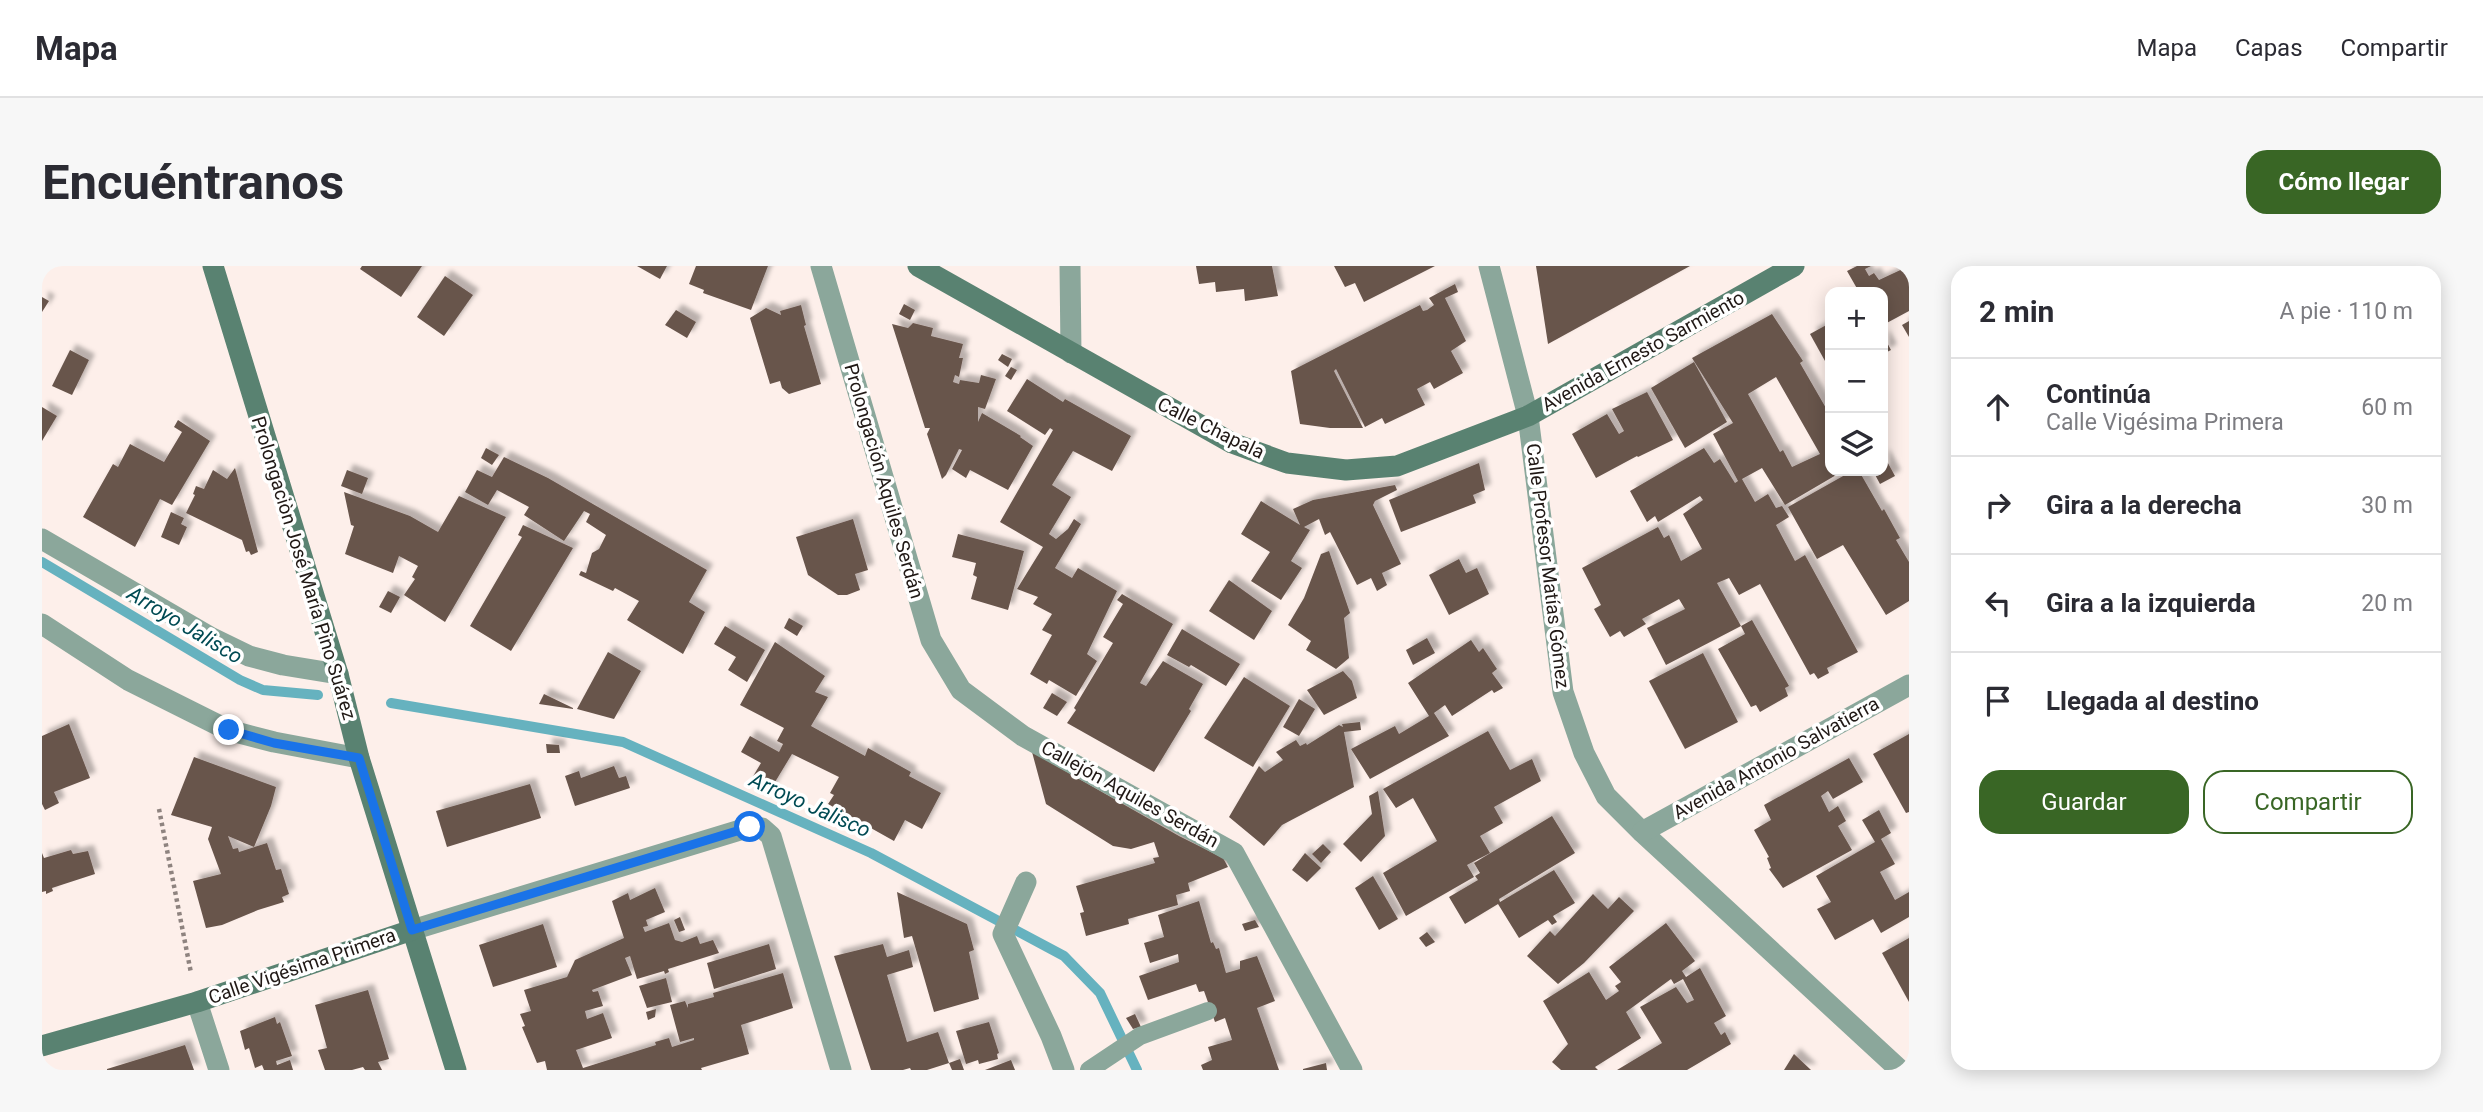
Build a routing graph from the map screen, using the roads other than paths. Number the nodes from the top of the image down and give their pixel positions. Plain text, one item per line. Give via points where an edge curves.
1 (212, 266) edge
2 (821, 266) edge
3 (918, 266) edge
4 (1070, 266) edge
5 (1489, 266) edge
6 (1794, 266) edge
7 (1071, 353) junction
8 (1528, 416) junction
9 (42, 538) edge
10 (42, 624) edge
11 (338, 674) junction
12 (1909, 685) edge
13 (961, 690) joint
14 (359, 758) junction
15 (1642, 832) junction
16 (1026, 882) dead end
17 (412, 930) junction
18 (197, 1002) junction
19 (1208, 1011) dead end
20 (42, 1046) edge
21 (219, 1070) edge
22 (456, 1070) edge
23 (841, 1070) edge
24 (1064, 1070) edge
25 (1089, 1070) edge
26 (1352, 1070) edge
27 (1900, 1070) edge

1 - 11 main road, Prolongaciòn José María Pino Suárez
2 - 13 street, Prolongación Aquiles Serdán via 931,640
3 - 7 main road, Calle Chapala
4 - 7 street
5 - 8 street, Calle Profesor Matías Gómez
6 - 8 main road, Avenida Ernesto Sarmiento
7 - 8 main road, Calle Chapala via 1232,443 1287,463 1346,470 1397,466
8 - 15 street, Calle Profesor Matías Gómez via 1563,692 1584,753 1606,796
9 - 11 street via 249,656
10 - 14 street via 128,680 229,730
11 - 14 main road, Prolongaciòn José María Pino Suárez
12 - 15 street, Avenida Antonio Salvatierra
13 - 26 street, Callejón Aquiles Serdán via 1024,736 1234,853
14 - 17 main road, Prolongaciòn José María Pino Suárez
15 - 27 street, Calle Profesor Matías Gómez
16 - 24 street via 1003,934
17 - 18 main road, Calle Vigésima Primera
17 - 22 main road, Prolongaciòn José María Pino Suárez
17 - 23 street, Calle Vigésima Primera via 750,827 762,828 771,835
18 - 20 main road, Calle Vigésima Primera
18 - 21 street
19 - 25 lane via 1140,1036

